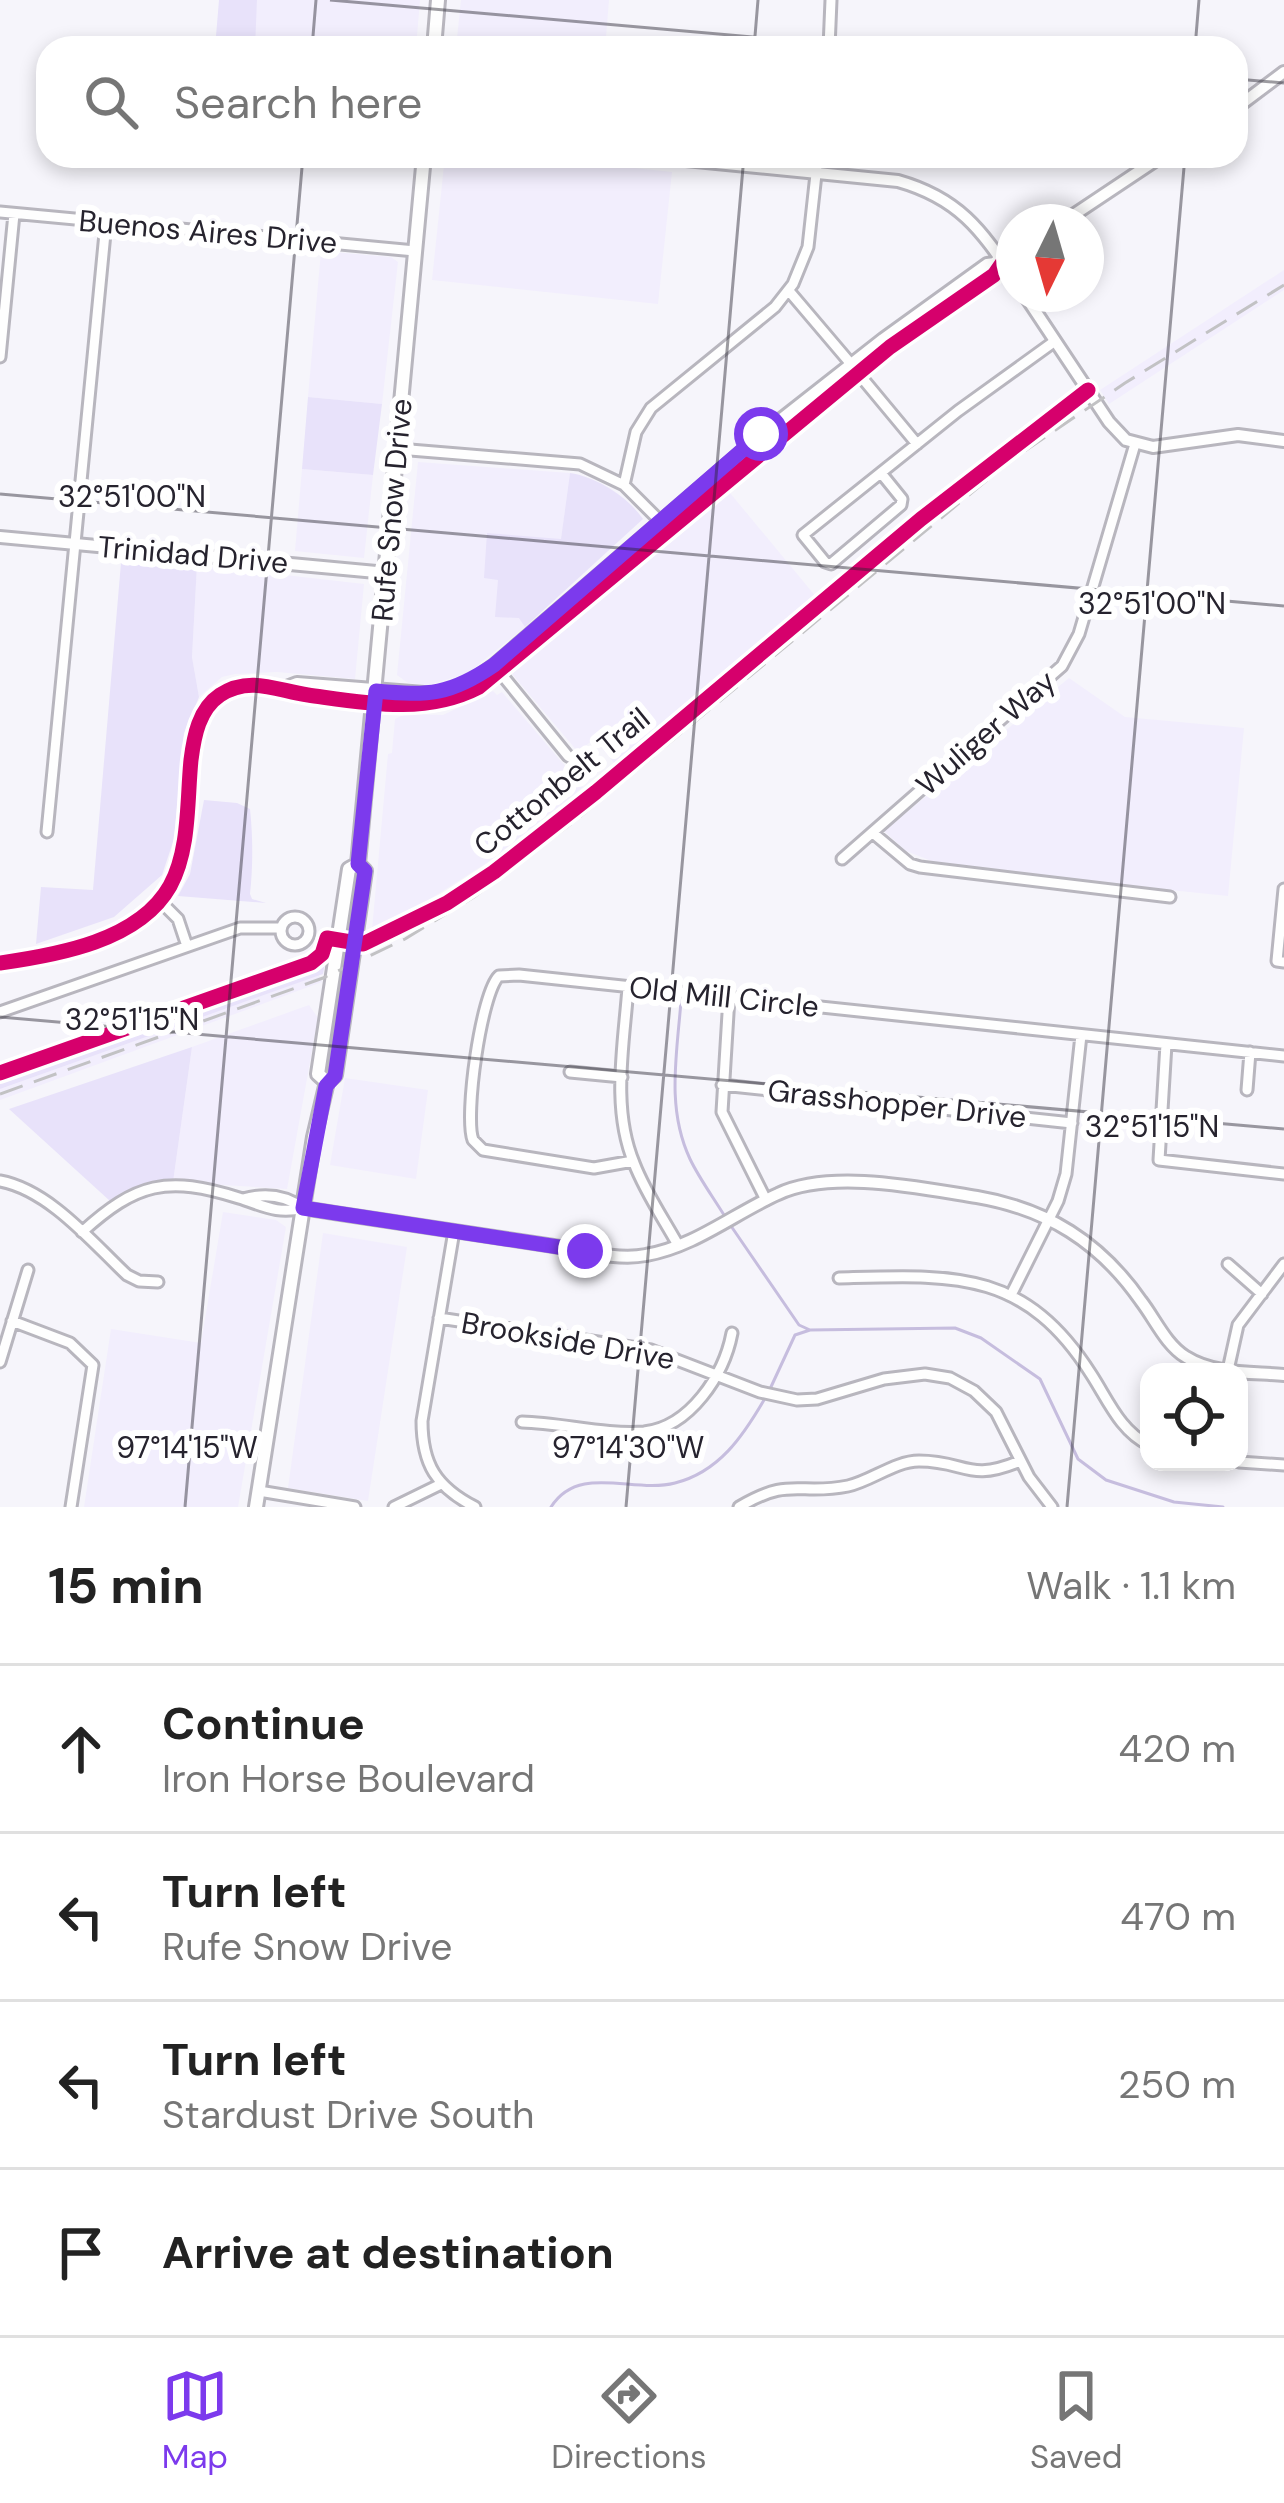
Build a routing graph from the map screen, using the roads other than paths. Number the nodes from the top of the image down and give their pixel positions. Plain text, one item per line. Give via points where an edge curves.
1 (438, 0) edge
2 (832, 0) edge
3 (435, 36) edge
4 (830, 36) edge
5 (1284, 72) edge
6 (1248, 99) edge
7 (423, 168) edge
8 (759, 168) edge
9 (817, 168) edge
10 (1144, 168) edge
11 (816, 174) junction
12 (1090, 204) edge
13 (0, 212) edge
14 (14, 214) junction
15 (106, 223) junction
16 (996, 245) edge
17 (416, 251) junction
18 (996, 273) edge
19 (789, 291) junction
20 (1036, 312) edge
21 (1055, 341) junction
22 (0, 357) edge
23 (854, 369) junction
24 (1284, 441) edge
25 (916, 444) junction
26 (1135, 445) junction
27 (398, 448) junction
28 (880, 473) junction
29 (624, 485) junction
30 (665, 526) junction
31 (0, 537) edge
32 (76, 544) junction
33 (387, 573) junction
34 (497, 669) junction
35 (376, 697) junction
36 (586, 766) dead end
37 (46, 832) dead end
38 (873, 832) junction
39 (842, 860) dead end
40 (1284, 890) edge
41 (1170, 897) dead end
42 (159, 900) junction
43 (281, 928) dead end
44 (187, 946) junction
45 (1280, 962) edge
46 (0, 963) edge
47 (628, 987) junction
48 (729, 998) junction
49 (0, 1012) edge
50 (1081, 1035) junction
51 (1166, 1044) junction
52 (1250, 1052) junction
53 (1284, 1056) edge
54 (570, 1072) dead end
55 (622, 1077) junction
56 (722, 1085) junction
57 (1247, 1090) dead end
58 (1072, 1123) junction
59 (633, 1162) junction
60 (1284, 1174) edge
61 (0, 1181) edge
62 (766, 1200) junction
63 (303, 1208) junction
64 (1050, 1218) junction
65 (454, 1231) junction
66 (82, 1232) junction
67 (678, 1246) junction
68 (1228, 1264) dead end
69 (1284, 1264) edge
70 (28, 1270) dead end
71 (839, 1278) dead end
72 (158, 1282) dead end
73 (1262, 1294) junction
74 (1011, 1295) junction
75 (439, 1318) junction
76 (12, 1321) junction
77 (732, 1333) dead end
78 (0, 1362) edge
79 (1197, 1363) edge
80 (1229, 1363) edge
81 (1248, 1372) edge
82 (719, 1374) junction
83 (1284, 1375) edge
84 (522, 1422) dead end
85 (1140, 1439) edge
86 (1020, 1461) junction
87 (1248, 1463) edge
88 (1284, 1465) edge
89 (439, 1485) junction
90 (260, 1491) junction
91 (71, 1507) edge
92 (256, 1507) edge
93 (356, 1507) edge
94 (394, 1507) edge
95 (475, 1507) edge
96 (739, 1507) edge
97 (1052, 1507) edge

1 - 3 main road
2 - 4 street
5 - 6 street
7 - 17 main road, Rufe Snow Drive
8 - 11 street
9 - 11 street
10 - 12 street
11 - 16 street via 927,189
11 - 19 street via 808,247
13 - 14 street, Buenos Aires Drive
14 - 15 street, Buenos Aires Drive
14 - 22 street
15 - 17 street, Buenos Aires Drive
15 - 32 street
17 - 27 main road, Rufe Snow Drive
18 - 23 street
19 - 23 street
19 - 29 street via 651,408 636,432
20 - 21 street
21 - 25 street
21 - 26 street via 1109,422
23 - 25 street
23 - 30 street
24 - 26 street via 1238,435
25 - 28 street
26 - 38 street, Wuliger Way via 1079,634 1062,666
27 - 29 street via 567,460
27 - 33 main road, Rufe Snow Drive
28 - 28 street via 802,535 824,562 901,505
29 - 30 street
30 - 34 street
31 - 32 street, Trinidad Drive
32 - 33 street, Trinidad Drive
32 - 37 street
33 - 35 main road, Rufe Snow Drive
34 - 35 street via 437,694
34 - 36 street via 568,756
35 - 42 street via 297,683 236,687 216,697 195,731 178,865
35 - 63 main road, Rufe Snow Drive via 355,959
38 - 39 street, Wuliger Way
38 - 41 street via 920,867
40 - 45 street
42 - 44 street
42 - 46 street via 121,931
43 - 44 street via 240,928
44 - 49 street
47 - 48 street, Old Mill Circle
47 - 55 street
47 - 59 street, Old Mill Circle via 519,975 492,982 469,1130 479,1148 503,1154 594,1168
48 - 50 street, Old Mill Circle
48 - 56 street
50 - 51 street, Old Mill Circle
50 - 58 street
51 - 52 street, Old Mill Circle
51 - 60 street via 1159,1160
52 - 53 street, Old Mill Circle
52 - 57 street
54 - 55 street
55 - 59 street
56 - 58 street, Grasshopper Drive
56 - 62 street via 724,1121
58 - 64 street
59 - 67 street
61 - 66 street via 36,1196
62 - 64 street via 844,1182 975,1197
62 - 67 street
63 - 65 street
63 - 66 street via 286,1213 197,1189 155,1187 112,1205
63 - 90 main road, Rufe Snow Drive
64 - 74 street
64 - 79 street via 1116,1268 1179,1352
65 - 67 street via 631,1256
65 - 75 street
66 - 72 street via 127,1275
68 - 73 street
69 - 73 street
70 - 76 street
71 - 74 street via 950,1277
73 - 80 street via 1235,1332
74 - 85 street via 1065,1338
75 - 82 street, Brookside Drive via 651,1349
75 - 89 street via 422,1420 424,1457
76 - 78 street
76 - 91 street via 70,1343 93,1365
77 - 82 street
81 - 83 street
82 - 84 street via 678,1416 645,1432
82 - 86 street, Brookside Drive via 797,1400 884,1379 950,1378 996,1412
86 - 96 street via 987,1473 909,1462 850,1486 776,1488
86 - 97 street, Brookside Drive
87 - 88 street
89 - 94 street
89 - 95 street
90 - 92 main road, Rufe Snow Drive
90 - 93 street

